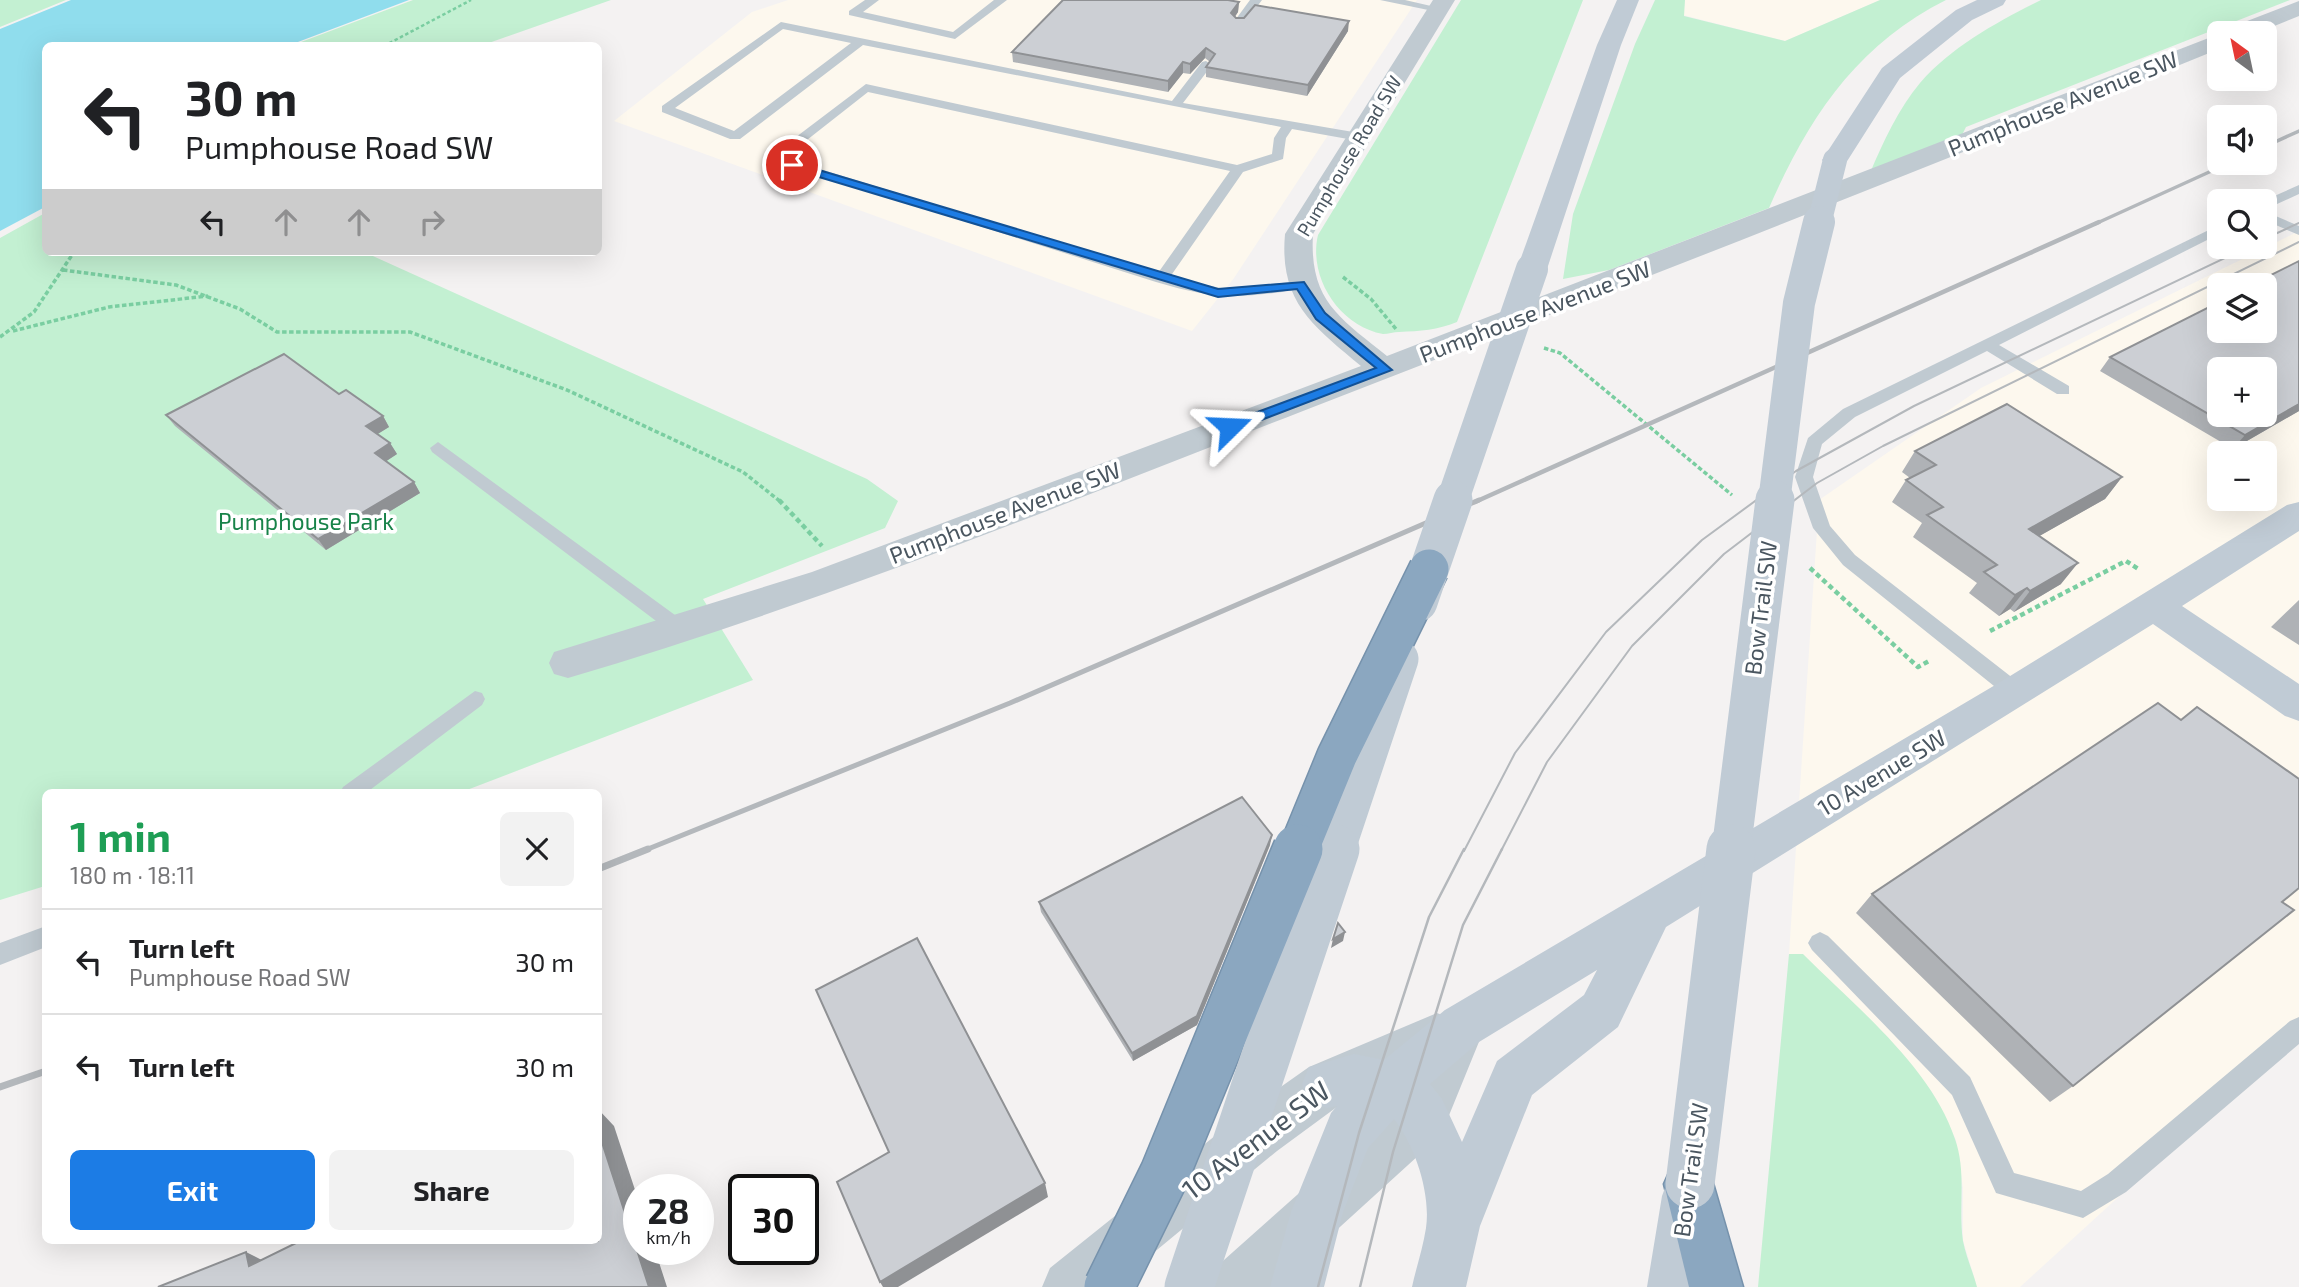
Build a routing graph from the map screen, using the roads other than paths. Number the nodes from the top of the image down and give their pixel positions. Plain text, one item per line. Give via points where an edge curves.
1 (873, 0) edge
2 (1001, 0) edge
3 (1256, 0) edge
4 (1386, 0) edge
5 (1628, 0) edge
6 (1995, 0) edge
7 (1441, 4) edge
8 (2299, 8) edge
9 (2267, 21) edge
10 (1239, 23) edge
11 (955, 36) junction
12 (860, 42) junction
13 (2207, 46) edge
14 (931, 58) junction
15 (1206, 65) edge
16 (1175, 105) junction
17 (1289, 125) junction
18 (1359, 137) junction
19 (1238, 169) junction
20 (2299, 190) edge
21 (2277, 200) edge
22 (2277, 221) edge
23 (2299, 231) edge
24 (2207, 235) edge
25 (1163, 277) junction
26 (1300, 285) junction
27 (1987, 344) junction
28 (1385, 370) junction
29 (2063, 390) dead end
30 (438, 448) dead end
31 (2299, 514) edge
32 (1429, 569) junction
33 (2154, 606) junction
34 (683, 631) junction
35 (568, 663) dead end
36 (2016, 692) junction
37 (475, 699) dead end
38 (2299, 705) edge
39 (356, 789) edge
40 (1651, 911) junction
41 (42, 938) edge
42 (1820, 943) dead end
43 (0, 954) edge
44 (1462, 1026) junction
45 (2299, 1029) edge
46 (1327, 1084) junction
47 (1406, 1102) junction
48 (1690, 1184) junction
49 (1317, 1212) junction
50 (1453, 1226) junction
51 (1069, 1287) edge
52 (1109, 1287) edge
53 (1189, 1287) edge
54 (1234, 1287) edge
55 (1297, 1287) edge
56 (1439, 1287) edge
57 (1674, 1287) edge
58 (1716, 1287) edge

1 - 11 lane via 853,13
2 - 11 lane
3 - 10 lane
4 - 7 lane
5 - 32 main road, bridge
6 - 48 main road, Bow Trail SW, bridge via 1965,15 1891,73 1835,160 1799,303
7 - 18 street, Pumphouse Road SW
8 - 9 street
11 - 14 lane
12 - 12 lane via 781,25 666,109 734,136
12 - 14 lane
13 - 28 street, Pumphouse Avenue SW
14 - 16 lane
15 - 16 lane
16 - 17 lane
17 - 18 lane
17 - 19 lane via 1280,138 1278,156
18 - 26 street, Pumphouse Road SW via 1298,234 1295,255
19 - 25 lane
19 - 25 lane via 866,88 774,159
20 - 21 lane
22 - 23 lane
24 - 27 lane
25 - 26 lane via 1218,293
26 - 28 street, Pumphouse Road SW via 1321,316
27 - 29 lane
27 - 36 lane via 1849,412 1814,442 1804,477 1822,528 1849,560
28 - 34 street, Pumphouse Avenue SW
30 - 34 lane
31 - 33 main road, 10 Avenue SW
32 - 52 highway, bridge via 1337,756 1166,1172
32 - 53 main road, bridge
33 - 36 main road, 10 Avenue SW
33 - 38 main road
34 - 35 street, Pumphouse Avenue SW
36 - 40 main road, 10 Avenue SW
37 - 39 lane
40 - 44 main road, 10 Avenue SW
40 - 50 main road via 1601,1010 1514,1078
41 - 43 lane
42 - 45 lane via 1961,1086 2005,1184 2083,1205 2117,1183
44 - 46 street, 10 Avenue SW
44 - 47 street
46 - 47 main road via 1368,1078
46 - 51 street, 10 Avenue SW via 1259,1133
47 - 49 street
47 - 50 main road via 1433,1128 1447,1173
48 - 57 main road, Bow Trail SW
48 - 58 highway
49 - 54 street
49 - 55 main road
50 - 56 main road

